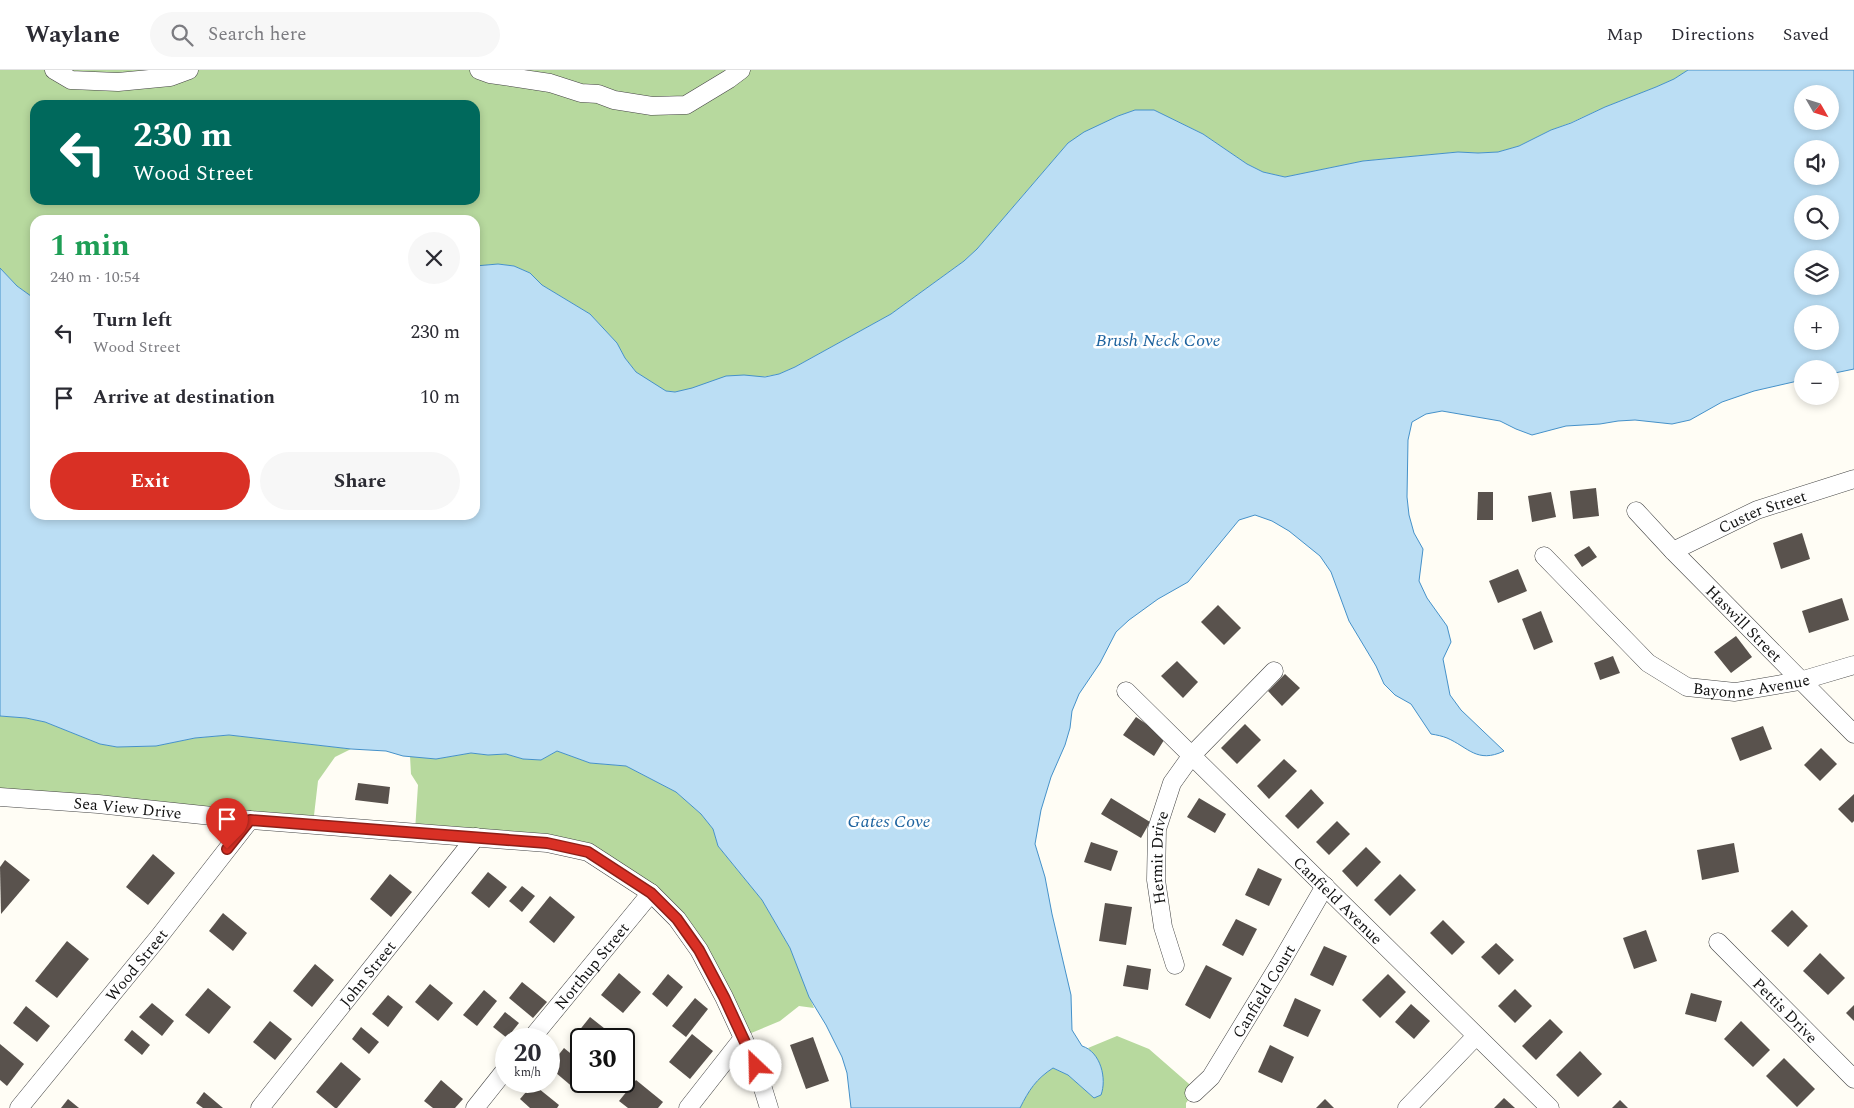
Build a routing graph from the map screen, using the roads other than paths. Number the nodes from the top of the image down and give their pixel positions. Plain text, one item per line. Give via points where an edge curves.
1 (54, 70) edge
2 (189, 70) edge
3 (479, 70) edge
4 (741, 70) edge
5 (1854, 479) edge
6 (1636, 511) dead end
7 (1673, 551) junction
8 (1544, 556) dead end
9 (1854, 665) edge
10 (1274, 671) dead end
11 (1800, 681) junction
12 (1126, 691) dead end
13 (1854, 734) edge
14 (1192, 755) junction
15 (1, 798) edge
16 (250, 820) junction
17 (476, 837) junction
18 (1325, 886) junction
19 (651, 893) junction
20 (1718, 942) dead end
21 (1175, 965) dead end
22 (541, 1028) edge
23 (1476, 1036) junction
24 (743, 1038) junction
25 (1854, 1079) edge
26 (495, 1083) edge
27 (1194, 1092) dead end
28 (19, 1108) edge
29 (260, 1108) edge
30 (475, 1108) edge
31 (688, 1108) edge
32 (769, 1108) edge
33 (1408, 1108) edge
34 (1550, 1108) edge

1 - 2 street via 70,80 118,82 170,77
3 - 4 street via 652,106 686,105
5 - 7 street, Custer Street via 1757,510
6 - 7 street, Haswill Street
7 - 11 street, Haswill Street
8 - 11 street, Bayonne Avenue via 1648,663 1687,687 1735,692
9 - 11 street, Bayonne Avenue
10 - 14 street, Hermit Drive
11 - 13 street, Haswill Street
12 - 14 street, Canfield Avenue
14 - 18 street, Canfield Avenue
14 - 21 street, Hermit Drive via 1172,783 1157,829 1156,880 1163,927
15 - 16 street, Sea View Drive
16 - 17 street, Sea View Drive
16 - 28 street, Wood Street
17 - 19 street, Sea View Drive via 547,843 588,852
17 - 29 street, John Street
18 - 23 street, Canfield Avenue
18 - 27 street, Canfield Court via 1211,1077
19 - 22 street, Northup Street
19 - 24 street, Sea View Drive via 677,919 699,950
20 - 25 street, Pettis Drive
23 - 33 street
23 - 34 street, Canfield Avenue
24 - 31 street
24 - 32 street, Sea View Drive
26 - 30 street

